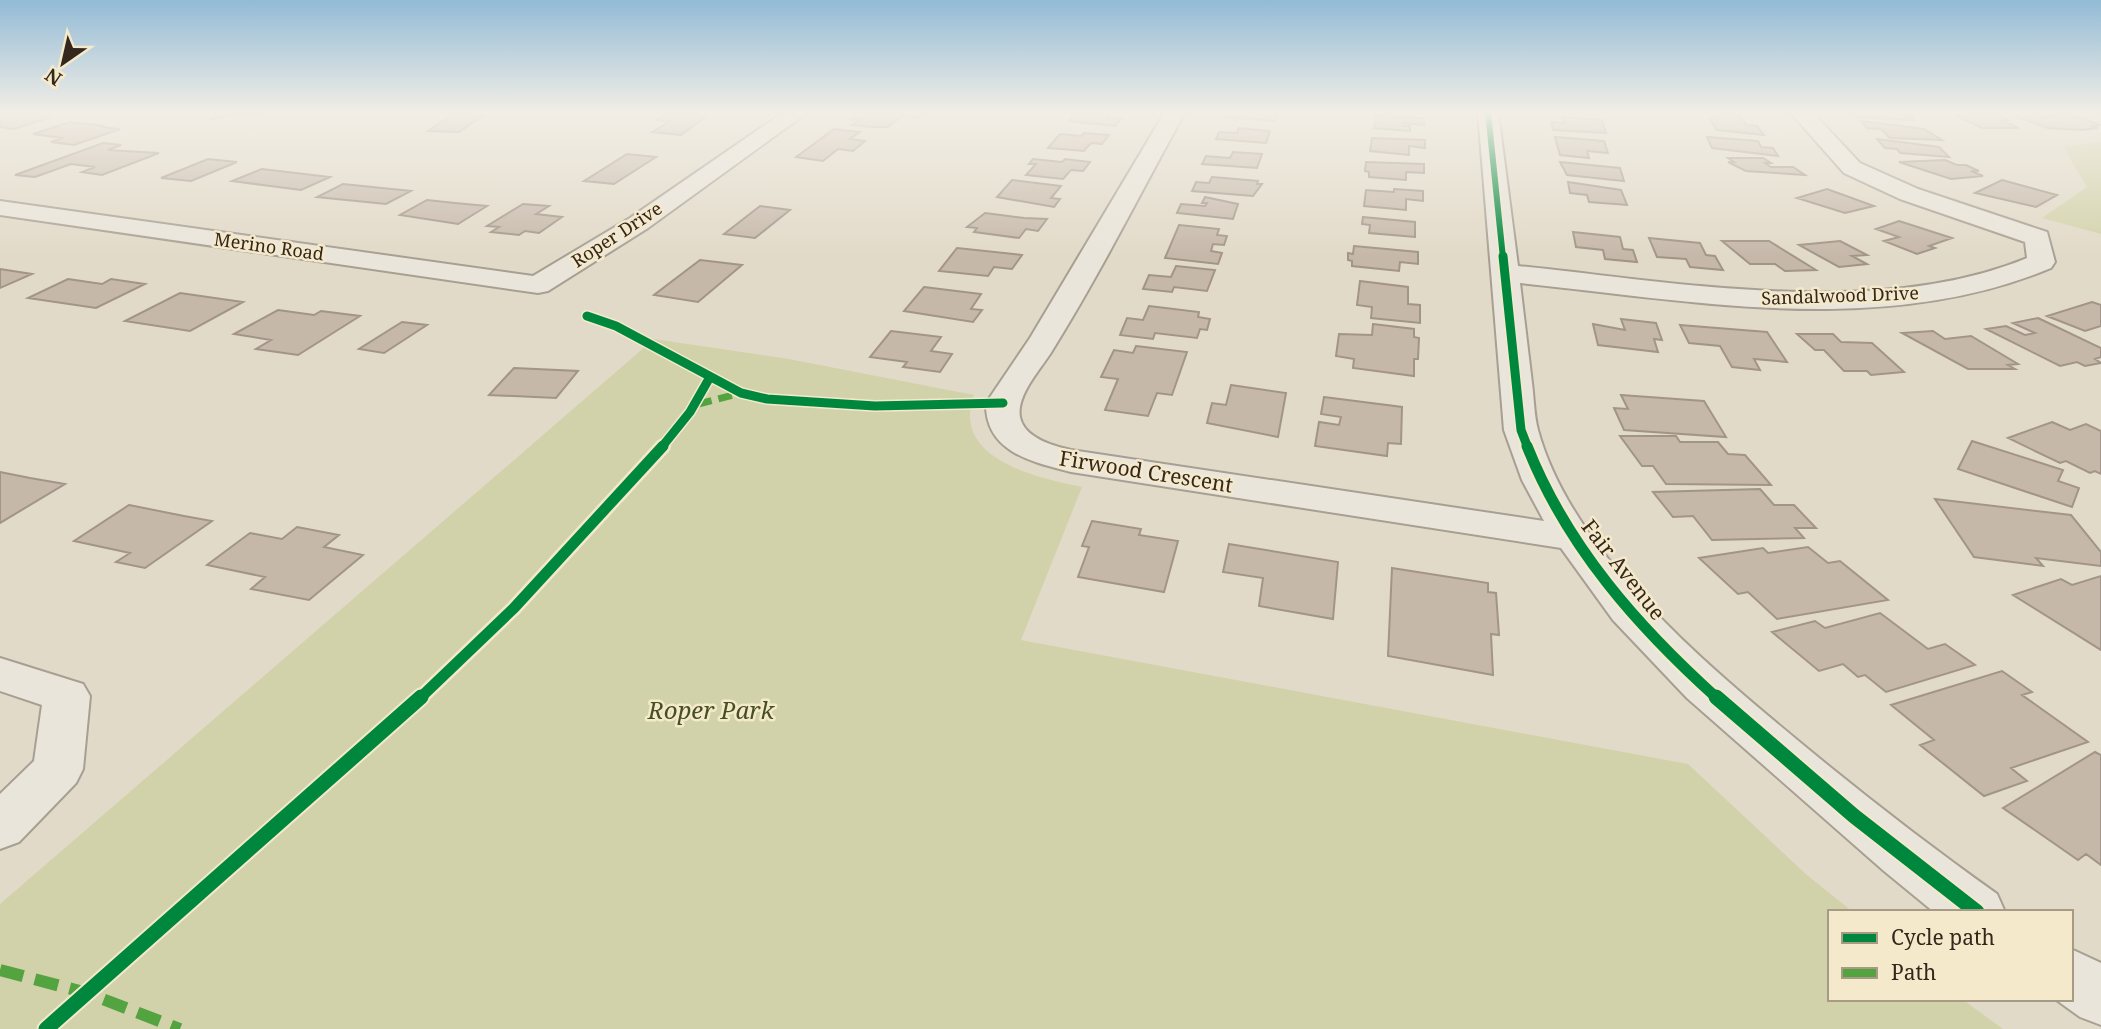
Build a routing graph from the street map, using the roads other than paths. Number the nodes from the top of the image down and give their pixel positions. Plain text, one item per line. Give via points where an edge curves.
1 (730, 160) edge
2 (1147, 160) edge
3 (1492, 160) edge
4 (1845, 160) edge
5 (0, 208) edge
6 (1503, 274) junction
7 (538, 285) joint
8 (1572, 538) junction
9 (0, 674) edge
10 (0, 827) edge
11 (1974, 910) edge
12 (2073, 977) edge
13 (2101, 996) edge

1 - 7 street, Roper Drive
2 - 8 street, Firwood Crescent via 1003,403 1001,415 1012,436 1032,450 1071,461
3 - 6 street, Fair Avenue
4 - 6 street, Sandalwood Drive via 1852,168 1909,194 2038,238 2041,262 1998,280 1931,293 1854,299 1762,299
5 - 7 street, Merino Road
6 - 8 street, Fair Avenue via 1521,430 1537,477
8 - 11 street, Fair Avenue via 1646,631 1713,696 1849,812
9 - 10 street via 67,696 58,769
12 - 13 street

